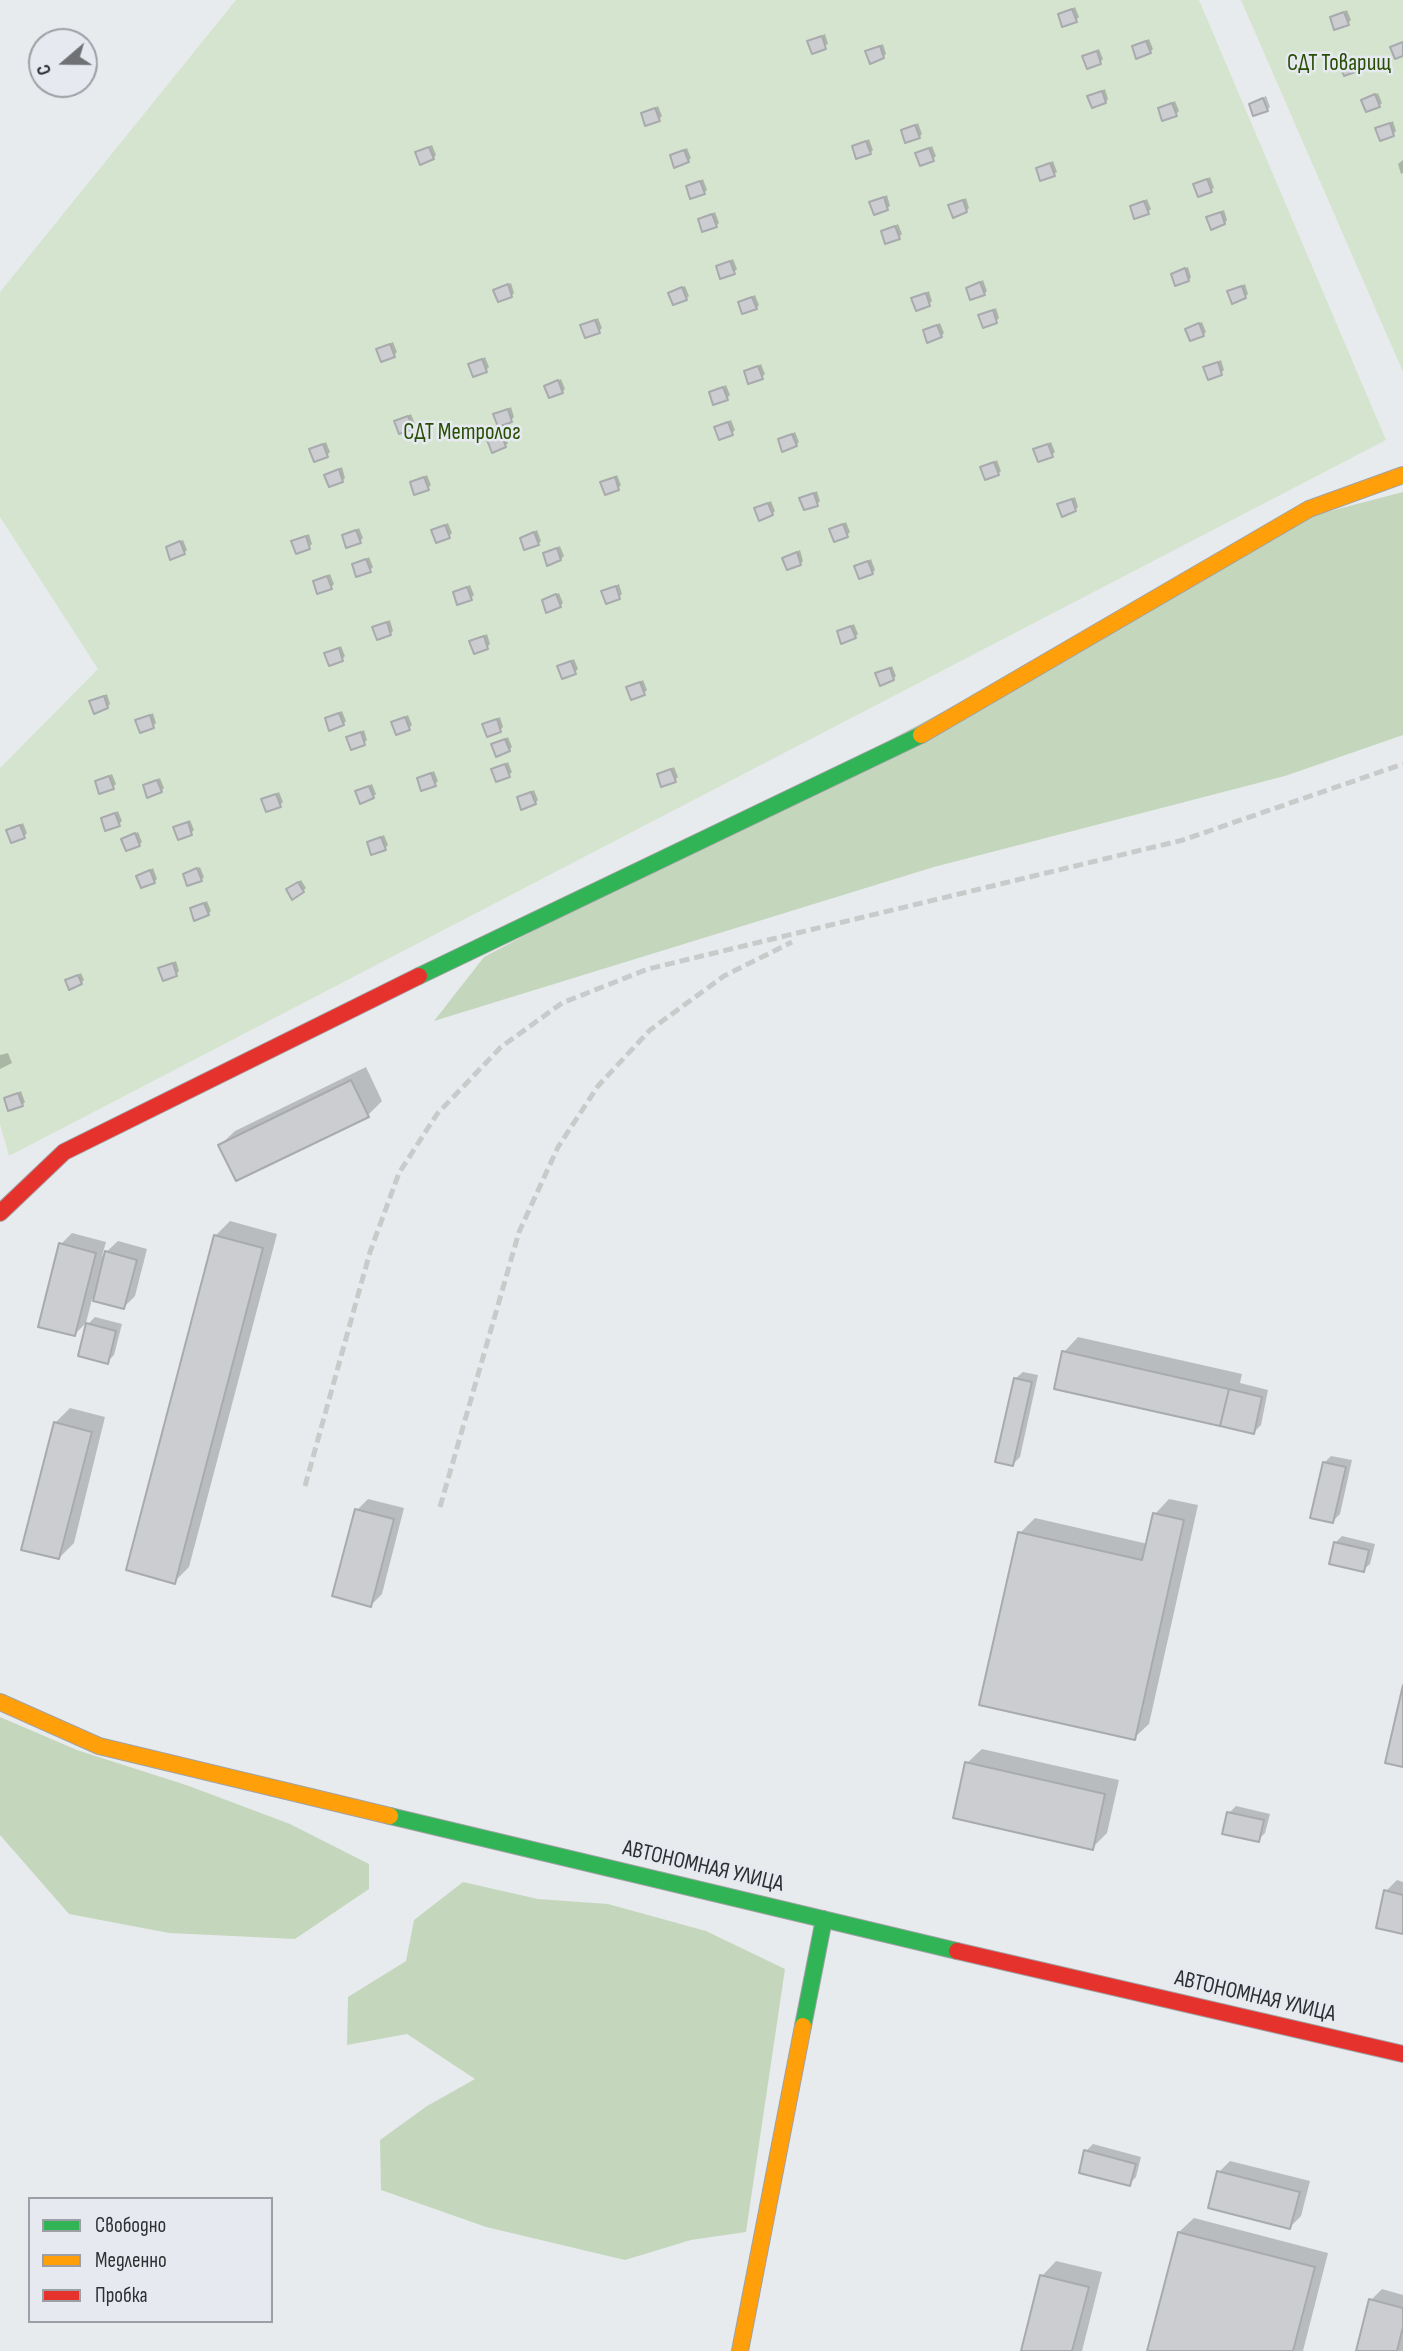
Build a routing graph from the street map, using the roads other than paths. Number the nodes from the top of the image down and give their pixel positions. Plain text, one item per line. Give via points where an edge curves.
1 (1403, 475) edge
2 (0, 1213) edge
3 (0, 1702) edge
4 (824, 1919) junction
5 (1403, 2054) edge
6 (740, 2351) edge

1 - 2 street via 1310,509 932,730 64,1152
3 - 4 street, АВТОНОМНАЯ УЛИЦА via 99,1746
4 - 5 street, АВТОНОМНАЯ УЛИЦА
4 - 6 street

